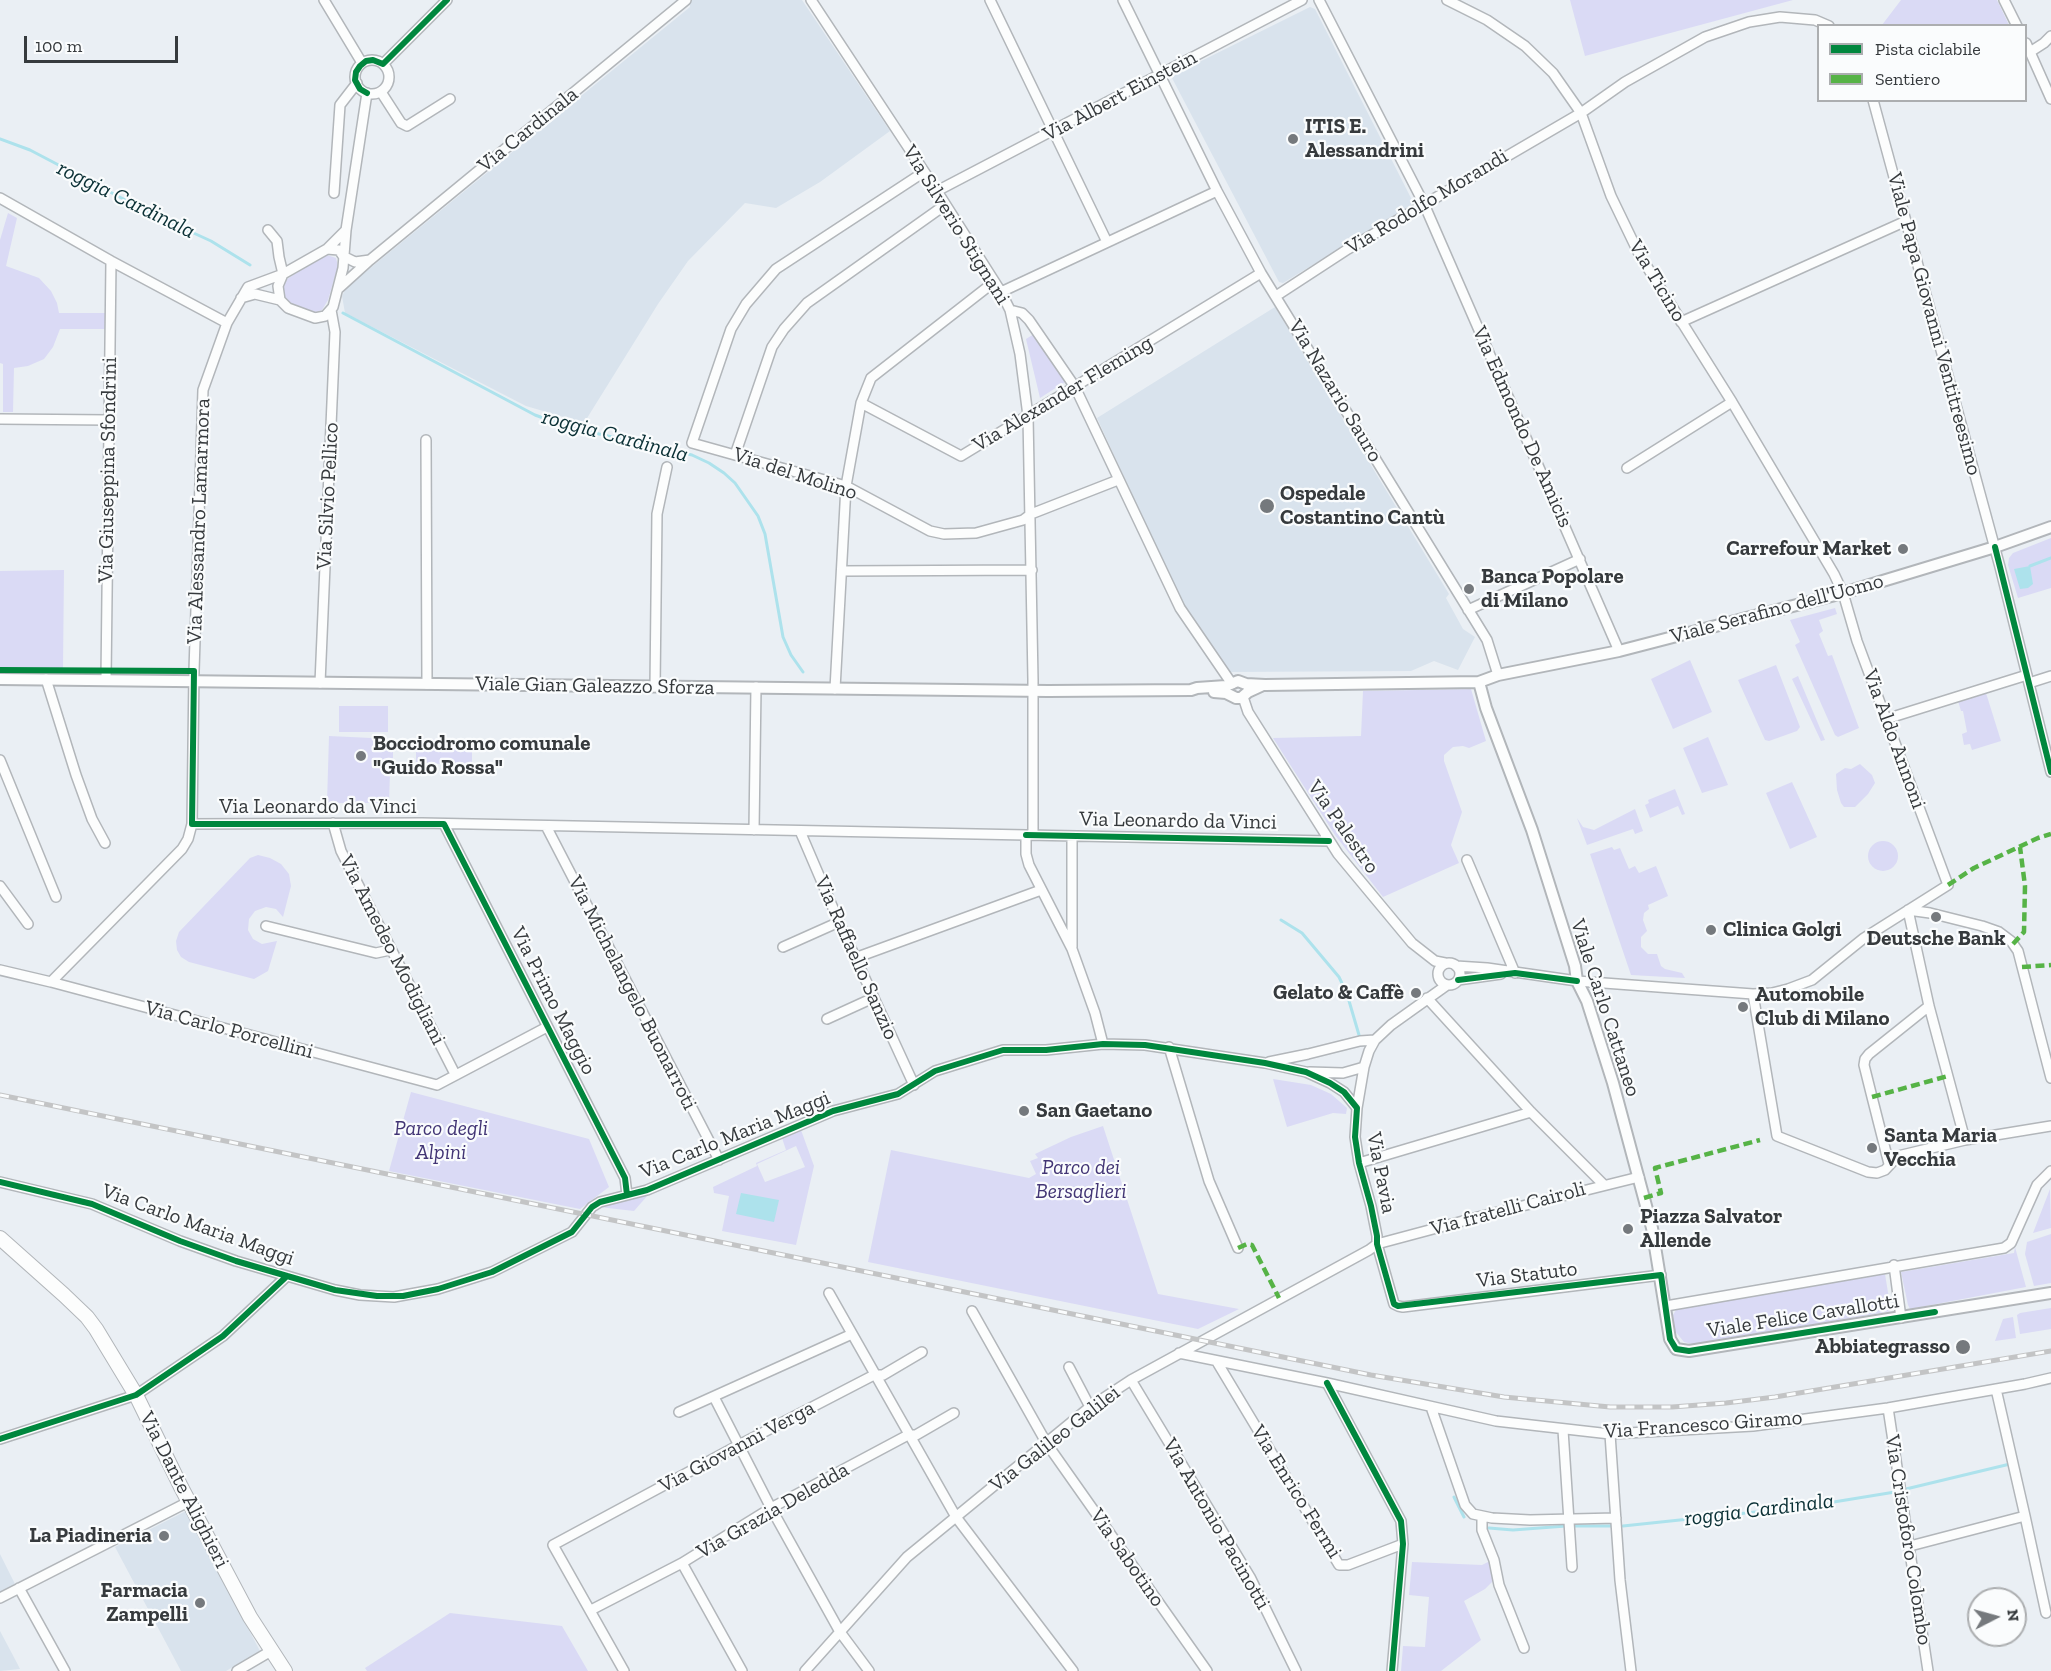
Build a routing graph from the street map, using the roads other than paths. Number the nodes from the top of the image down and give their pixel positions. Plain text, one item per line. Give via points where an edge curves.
1 (324, 0) edge
2 (447, 0) edge
3 (686, 0) edge
4 (811, 0) edge
5 (990, 0) edge
6 (1123, 0) edge
7 (1302, 0) edge
8 (1318, 0) edge
9 (1448, 0) edge
10 (2004, 0) edge
11 (1824, 24) edge
12 (2016, 24) edge
13 (2051, 36) edge
14 (2028, 48) edge
15 (362, 63) junction
16 (383, 64) junction
17 (1161, 75) junction
18 (357, 83) junction
19 (381, 92) junction
20 (367, 93) junction
21 (450, 99) dead end
22 (2051, 99) edge
23 (1874, 102) edge
24 (1581, 112) junction
25 (1054, 131) junction
26 (924, 172) junction
27 (937, 191) junction
28 (1217, 191) junction
29 (334, 193) dead end
30 (0, 198) edge
31 (1424, 204) junction
32 (945, 205) junction
33 (1906, 221) junction
34 (268, 230) dead end
35 (346, 230) junction
36 (1107, 242) junction
37 (327, 249) junction
38 (343, 256) junction
39 (369, 260) junction
40 (111, 261) junction
41 (1261, 273) junction
42 (283, 274) junction
43 (994, 282) junction
44 (338, 289) junction
45 (1001, 292) junction
46 (1276, 296) junction
47 (241, 298) junction
48 (280, 300) junction
49 (330, 310) junction
50 (1010, 310) junction
51 (227, 322) junction
52 (1681, 322) junction
53 (1075, 387) junction
54 (1732, 402) junction
55 (861, 403) junction
56 (1028, 416) junction
57 (0, 419) edge
58 (108, 420) junction
59 (426, 440) dead end
60 (735, 455) junction
61 (667, 467) dead end
62 (1627, 468) dead end
63 (1118, 480) junction
64 (846, 486) junction
65 (1031, 514) junction
66 (2051, 527) edge
67 (1995, 547) junction
68 (1580, 559) junction
69 (1032, 570) junction
70 (842, 571) junction
71 (1843, 593) junction
72 (1468, 610) junction
73 (1619, 651) junction
74 (1498, 675) junction
75 (2051, 676) edge
76 (0, 679) edge
77 (46, 679) junction
78 (105, 679) junction
79 (2028, 679) junction
80 (194, 680) junction
81 (1479, 682) junction
82 (320, 683) junction
83 (427, 684) junction
84 (1264, 685) joint
85 (655, 687) junction
86 (756, 687) junction
87 (835, 689) junction
88 (1240, 690) junction
89 (1033, 691) junction
90 (1886, 719) junction
91 (0, 760) edge
92 (2051, 772) edge
93 (333, 823) junction
94 (192, 824) junction
95 (444, 824) junction
96 (546, 826) junction
97 (754, 830) junction
98 (800, 831) junction
99 (1030, 835) junction
100 (1072, 836) junction
101 (1329, 841) junction
102 (105, 843) dead end
103 (1467, 860) dead end
104 (0, 886) edge
105 (1041, 890) junction
106 (56, 897) dead end
107 (1908, 910) junction
108 (839, 922) junction
109 (28, 924) dead end
110 (266, 926) dead end
111 (783, 947) dead end
112 (1072, 949) junction
113 (390, 950) junction
114 (855, 958) junction
115 (1456, 966) junction
116 (1439, 968) junction
117 (0, 970) edge
118 (1515, 973) junction
119 (1458, 980) junction
120 (1577, 981) junction
121 (51, 982) junction
122 (1447, 984) junction
123 (1437, 991) junction
124 (1753, 994) junction
125 (873, 998) junction
126 (1426, 998) junction
127 (1929, 1006) junction
128 (826, 1019) dead end
129 (547, 1027) junction
130 (1375, 1040) junction
131 (1103, 1044) junction
132 (1169, 1047) junction
133 (1265, 1063) junction
134 (1364, 1067) junction
135 (1306, 1072) junction
136 (455, 1074) junction
137 (2051, 1078) edge
138 (914, 1084) junction
139 (1357, 1108) junction
140 (1531, 1112) junction
141 (2051, 1126) edge
142 (1965, 1140) junction
143 (718, 1160) junction
144 (1359, 1164) junction
145 (1890, 1164) junction
146 (2051, 1171) edge
147 (1639, 1177) junction
148 (0, 1182) edge
149 (1603, 1184) junction
150 (627, 1196) junction
151 (0, 1238) edge
152 (1377, 1244) junction
153 (1238, 1248) dead end
154 (1894, 1265) junction
155 (1661, 1275) junction
156 (287, 1276) junction
157 (829, 1293) dead end
158 (2051, 1293) edge
159 (1398, 1306) joint
160 (1666, 1306) junction
161 (972, 1311) dead end
162 (1901, 1317) junction
163 (852, 1334) junction
164 (1676, 1349) joint
165 (922, 1352) dead end
166 (1179, 1353) junction
167 (1217, 1362) junction
168 (1069, 1367) dead end
169 (874, 1375) junction
170 (2051, 1377) edge
171 (1131, 1380) junction
172 (1327, 1383) junction
173 (1996, 1389) junction
174 (136, 1395) junction
175 (714, 1397) junction
176 (1090, 1407) junction
177 (1431, 1407) junction
178 (1888, 1408) junction
179 (679, 1412) dead end
180 (954, 1413) dead end
181 (1563, 1430) junction
182 (1610, 1434) junction
183 (908, 1435) junction
184 (0, 1438) edge
185 (1047, 1444) junction
186 (737, 1446) junction
187 (190, 1501) junction
188 (771, 1509) junction
189 (1482, 1516) junction
190 (2025, 1516) junction
191 (956, 1517) junction
192 (1617, 1518) junction
193 (1570, 1519) junction
194 (1403, 1544) junction
195 (1910, 1546) junction
196 (682, 1563) junction
197 (1572, 1567) dead end
198 (19, 1588) junction
199 (0, 1598) edge
200 (591, 1610) junction
201 (2046, 1613) dead end
202 (840, 1632) junction
203 (1524, 1648) dead end
204 (271, 1651) junction
205 (65, 1671) edge
206 (237, 1671) edge
207 (285, 1671) edge
208 (624, 1671) edge
209 (742, 1671) edge
210 (805, 1671) edge
211 (869, 1671) edge
212 (1073, 1671) edge
213 (1207, 1671) edge
214 (1296, 1671) edge
215 (1392, 1671) edge
216 (1630, 1671) edge
217 (1928, 1671) edge

1 - 15 street
2 - 16 street
3 - 39 street, Via Cardinala
4 - 26 street, Via Silverio Stignani
5 - 25 street
6 - 17 street, Via Nazario Sauro
7 - 17 street, Via Albert Einstein
8 - 31 street, Via Edmondo De Amicis
9 - 24 street, Via Ticino via 1525,46 1553,73
10 - 12 street
11 - 24 street via 1780,17 1727,28 1625,82
13 - 14 street
14 - 22 street
15 - 16 street via 373,60
15 - 18 street via 356,72
16 - 19 street via 390,78
17 - 25 street, Via Albert Einstein
17 - 28 street, Via Nazario Sauro
18 - 20 street
18 - 29 street via 340,105
19 - 20 street
19 - 21 street via 407,126
20 - 35 street
23 - 33 street, Viale Papa Giovanni Ventitreesimo
24 - 31 street, Via Rodolfo Morandi
24 - 52 street, Via Ticino via 1624,225
25 - 27 street, Via Albert Einstein
25 - 36 street
26 - 27 street, Via Silverio Stignani
26 - 60 street, Via del Molino via 776,269 746,304 731,329 692,443
27 - 32 street, Via Silverio Stignani
28 - 36 street
28 - 41 street, Via Nazario Sauro
30 - 40 street
31 - 46 street, Via Rodolfo Morandi
31 - 68 street, Via Edmondo De Amicis
32 - 43 street, Via Silverio Stignani
32 - 60 street via 807,303 784,329 772,347
33 - 52 street
33 - 67 street, Viale Papa Giovanni Ventitreesimo
34 - 42 street via 278,241
35 - 37 street
35 - 38 street
36 - 45 street
37 - 38 street via 339,250
37 - 42 street
38 - 39 street via 355,262
38 - 44 street
39 - 44 street, Via Cardinala
40 - 51 street
40 - 58 street, Via Giuseppina Sfondrini
41 - 46 street, Via Nazario Sauro
41 - 53 street, Via Alexander Fleming
42 - 47 street, Via Alessandro Lamarmora via 248,287
42 - 48 street via 278,286
43 - 45 street, Via Silverio Stignani
43 - 55 street via 871,378
44 - 49 street
45 - 50 street, Via Silverio Stignani
46 - 72 street, Via Nazario Sauro
47 - 48 street via 255,294
47 - 51 street, Via Alessandro Lamarmora
48 - 49 street via 288,308 315,318
49 - 82 street, Via Silvio Pellico via 335,332
50 - 53 street, Via Palestro via 1029,320
50 - 56 street, Via Silverio Stignani
51 - 80 street, Via Alessandro Lamarmora via 203,390
52 - 54 street, Via Ticino
53 - 56 street, Via Alexander Fleming
53 - 63 street, Via Palestro
54 - 62 street
54 - 71 street, Via Ticino
55 - 56 street, Via Alexander Fleming via 961,456
55 - 64 street
56 - 65 street, Via Silverio Stignani
57 - 58 street
58 - 78 street, Via Giuseppina Sfondrini
59 - 83 street
60 - 64 street, Via del Molino
61 - 85 street via 657,514
63 - 65 street, Via del Molino
63 - 88 street, Via Palestro via 1180,608
64 - 65 street, Via del Molino via 930,531 944,534 976,533 1023,520
64 - 70 street
65 - 69 street, Via Silverio Stignani
66 - 67 street, Viale Serafino dell'Uomo
67 - 71 street, Viale Serafino dell'Uomo
67 - 79 street, Viale Papa Giovanni Ventitreesimo
68 - 72 street
68 - 73 street, Via Edmondo De Amicis
69 - 70 street
69 - 89 street, Via Silverio Stignani
70 - 87 street
71 - 73 street, Viale Serafino dell'Uomo
71 - 90 street, Via Aldo Annoni
72 - 74 street, Via Nazario Sauro via 1487,640
73 - 74 street, Viale Serafino dell'Uomo
74 - 81 street, Viale Serafino dell'Uomo
75 - 79 street
76 - 77 street, Viale Gian Galeazzo Sforza
77 - 78 street, Viale Gian Galeazzo Sforza
77 - 102 street via 76,775
78 - 80 street, Viale Gian Galeazzo Sforza
79 - 90 street
79 - 92 street, Viale Papa Giovanni Ventitreesimo
80 - 82 street, Viale Gian Galeazzo Sforza
80 - 94 street, Via Alessandro Lamarmora
81 - 84 street, Viale Serafino dell'Uomo
81 - 120 street, Viale Carlo Cattaneo via 1532,830
82 - 83 street, Viale Gian Galeazzo Sforza
83 - 85 street, Viale Gian Galeazzo Sforza
84 - 88 street, Viale Gian Galeazzo Sforza
85 - 86 street, Viale Gian Galeazzo Sforza
86 - 87 street, Viale Gian Galeazzo Sforza
86 - 97 street
87 - 89 street, Viale Gian Galeazzo Sforza
88 - 89 street, Viale Gian Galeazzo Sforza
88 - 101 street, Via Palestro via 1248,712
89 - 99 street, Via Silverio Stignani
90 - 107 street, Via Aldo Annoni via 1947,885
91 - 106 street
93 - 94 street, Via Leonardo da Vinci
93 - 95 street, Via Leonardo da Vinci
93 - 113 street, Via Amedeo Modigliani via 341,851
94 - 121 street via 182,849
95 - 96 street, Via Leonardo da Vinci
95 - 129 street, Via Primo Maggio
96 - 97 street, Via Leonardo da Vinci
96 - 143 street, Via Michelangelo Buonarroti
97 - 98 street, Via Leonardo da Vinci
98 - 99 street, Via Leonardo da Vinci
98 - 108 street, Via Raffaello Sanzio
99 - 100 street, Via Leonardo da Vinci
99 - 105 street, Via Silverio Stignani via 1029,865
100 - 101 street, Via Leonardo da Vinci
100 - 112 street
101 - 116 street, Via Palestro via 1402,933
103 - 118 street
104 - 109 street
105 - 112 street, Via Silverio Stignani
105 - 114 street
107 - 124 street via 1864,938 1812,980 1772,993
107 - 127 street
107 - 137 street via 1982,926 2011,941 2018,951
108 - 111 street
108 - 114 street, Via Raffaello Sanzio
110 - 113 street via 376,953
112 - 131 street
113 - 136 street, Via Amedeo Modigliani
114 - 125 street, Via Raffaello Sanzio
115 - 116 street via 1451,963
115 - 118 street
115 - 119 street
116 - 122 street
116 - 123 street
117 - 121 street, Via Carlo Porcellini
118 - 119 street
118 - 120 street
119 - 122 street
120 - 124 street
120 - 147 street, Viale Carlo Cattaneo via 1613,1083
121 - 136 street, Via Carlo Porcellini via 436,1085
122 - 123 street, Via Pavia
123 - 126 street, Via Pavia
124 - 145 street via 1777,1136 1868,1172 1877,1173
125 - 128 street
125 - 138 street, Via Raffaello Sanzio
126 - 130 street, Via Pavia
126 - 140 street
127 - 142 street
127 - 145 street via 1865,1059
129 - 136 street, Via Carlo Porcellini
129 - 150 street, Via Primo Maggio via 625,1178
130 - 133 street, Via Carlo Maria Maggi
130 - 134 street, Via Pavia
131 - 132 street, Via Carlo Maria Maggi
131 - 138 street, Via Carlo Maria Maggi via 1003,1050 935,1071
132 - 133 street, Via Carlo Maria Maggi
132 - 153 street via 1209,1182
133 - 135 street, Via Carlo Maria Maggi
134 - 135 street, Via Carlo Maria Maggi via 1342,1073
134 - 139 street, Via Pavia
135 - 139 street, Via Carlo Maria Maggi via 1344,1092
138 - 143 street, Via Carlo Maria Maggi via 898,1094 833,1111
139 - 144 street, Via Pavia via 1355,1137
140 - 144 street
140 - 149 street
141 - 142 street
142 - 145 street via 1898,1156
143 - 150 street, Via Carlo Maria Maggi
144 - 152 street, Via Pavia
146 - 154 street via 2037,1185 2011,1243 2004,1248
147 - 149 street, Via fratelli Cairoli
147 - 155 street, Viale Carlo Cattaneo
148 - 156 street, Via Carlo Maria Maggi via 92,1204 180,1241
149 - 152 street, Via fratelli Cairoli
150 - 156 street, Via Carlo Maria Maggi via 596,1204 572,1232 521,1258 438,1290 394,1297 360,1295
151 - 174 main road, Via Dante Alighieri via 87,1317
152 - 159 street, Via Pavia
152 - 166 street, Via Galileo Galilei
154 - 160 street
154 - 162 street
155 - 159 street, Via Statuto
155 - 160 street, Viale Carlo Cattaneo
156 - 174 street via 223,1336
157 - 163 street
158 - 162 street, Viale Felice Cavallotti
160 - 164 street, Viale Carlo Cattaneo via 1670,1338
161 - 185 street, Via Sabotino
162 - 164 street, Viale Felice Cavallotti via 1689,1351
163 - 169 street
163 - 175 street
165 - 169 street, Via Giovanni Verga via 883,1375
166 - 167 street, Via Francesco Giramo
166 - 171 street, Via Galileo Galilei
167 - 172 street, Via Francesco Giramo
167 - 194 street, Via Enrico Fermi via 1339,1565
168 - 176 street
169 - 183 street
169 - 186 street, Via Giovanni Verga
170 - 173 street, Via Francesco Giramo
171 - 176 street, Via Galileo Galilei
171 - 214 street, Via Antonio Pacinotti via 1250,1577
172 - 177 street, Via Francesco Giramo
172 - 194 street via 1396,1509
173 - 178 street, Via Francesco Giramo
173 - 190 street
174 - 184 street
174 - 187 main road, Via Dante Alighieri
175 - 179 street
175 - 186 street
176 - 185 street, Via Galileo Galilei
177 - 181 street, Via Francesco Giramo
177 - 189 street via 1465,1505 1473,1514
178 - 182 street, Via Francesco Giramo via 1753,1426
178 - 195 street, Via Cristoforo Colombo
180 - 183 street, Via Grazia Deledda via 916,1435
181 - 182 street, Via Francesco Giramo
181 - 193 street
182 - 192 street
183 - 188 street, Via Grazia Deledda
183 - 191 street
185 - 191 street, Via Galileo Galilei
185 - 213 street, Via Sabotino
186 - 188 street
186 - 200 street, Via Giovanni Verga via 553,1545
187 - 198 street
187 - 204 main road, Via Dante Alighieri
188 - 196 street, Via Grazia Deledda
188 - 202 street
189 - 193 street
189 - 203 street via 1482,1530 1499,1585
190 - 195 street
190 - 201 street
191 - 202 street, Via Galileo Galilei via 907,1557
191 - 212 street
192 - 193 street
192 - 216 street
193 - 197 street
194 - 215 street
195 - 217 street, Via Cristoforo Colombo
196 - 200 street, Via Grazia Deledda
196 - 209 street
198 - 199 street
198 - 205 street
200 - 208 street
202 - 210 street, Via Galileo Galilei
202 - 211 street
204 - 206 street
204 - 207 main road, Via Dante Alighieri

